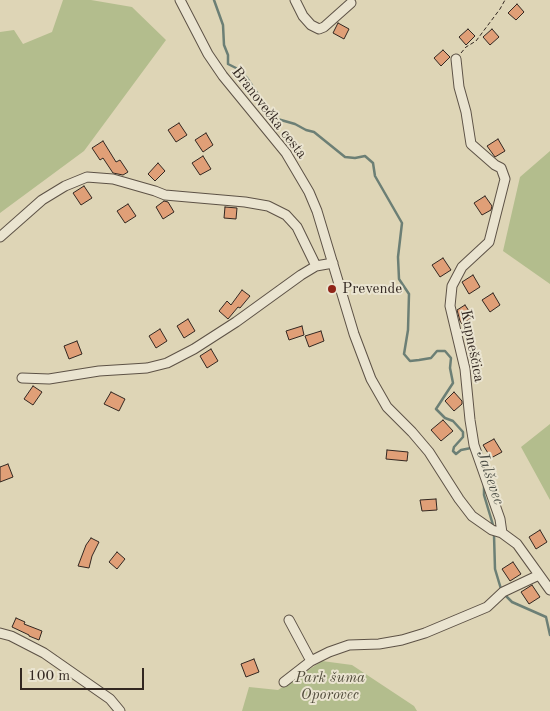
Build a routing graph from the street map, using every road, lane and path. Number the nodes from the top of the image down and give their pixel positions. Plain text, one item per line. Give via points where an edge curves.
1 (180, 0) edge
2 (295, 0) edge
3 (505, 0) edge
4 (351, 3) dead end
5 (456, 59) joint
6 (0, 237) edge
7 (332, 263) junction
8 (316, 266) junction
9 (22, 378) dead end
10 (498, 531) junction
11 (539, 575) junction
12 (550, 590) edge
13 (289, 620) dead end
14 (0, 633) edge
15 (311, 661) junction
16 (284, 682) dead end
17 (120, 711) edge

1 - 7 street, Branovečka cesta via 208,54 286,153 309,192
2 - 4 street via 302,16 319,29
3 - 5 path via 476,40
5 - 10 street, Kupneščica via 458,87 472,144 501,168 505,180 489,242 462,267 452,286 450,306 465,369 474,446 500,519
6 - 8 street via 42,200 65,186 87,178 113,179 165,195 268,206 286,215 297,227
7 - 8 street
7 - 10 street, Branovečka cesta via 354,334 387,407 429,452 472,516
8 - 9 street via 236,322 167,363 147,368
10 - 11 street, Branovečka cesta via 517,544
11 - 12 street, Branovečka cesta
11 - 15 street via 503,592 487,607 425,633 379,644 349,645
13 - 15 street
14 - 17 street via 44,653 110,699
15 - 16 street

